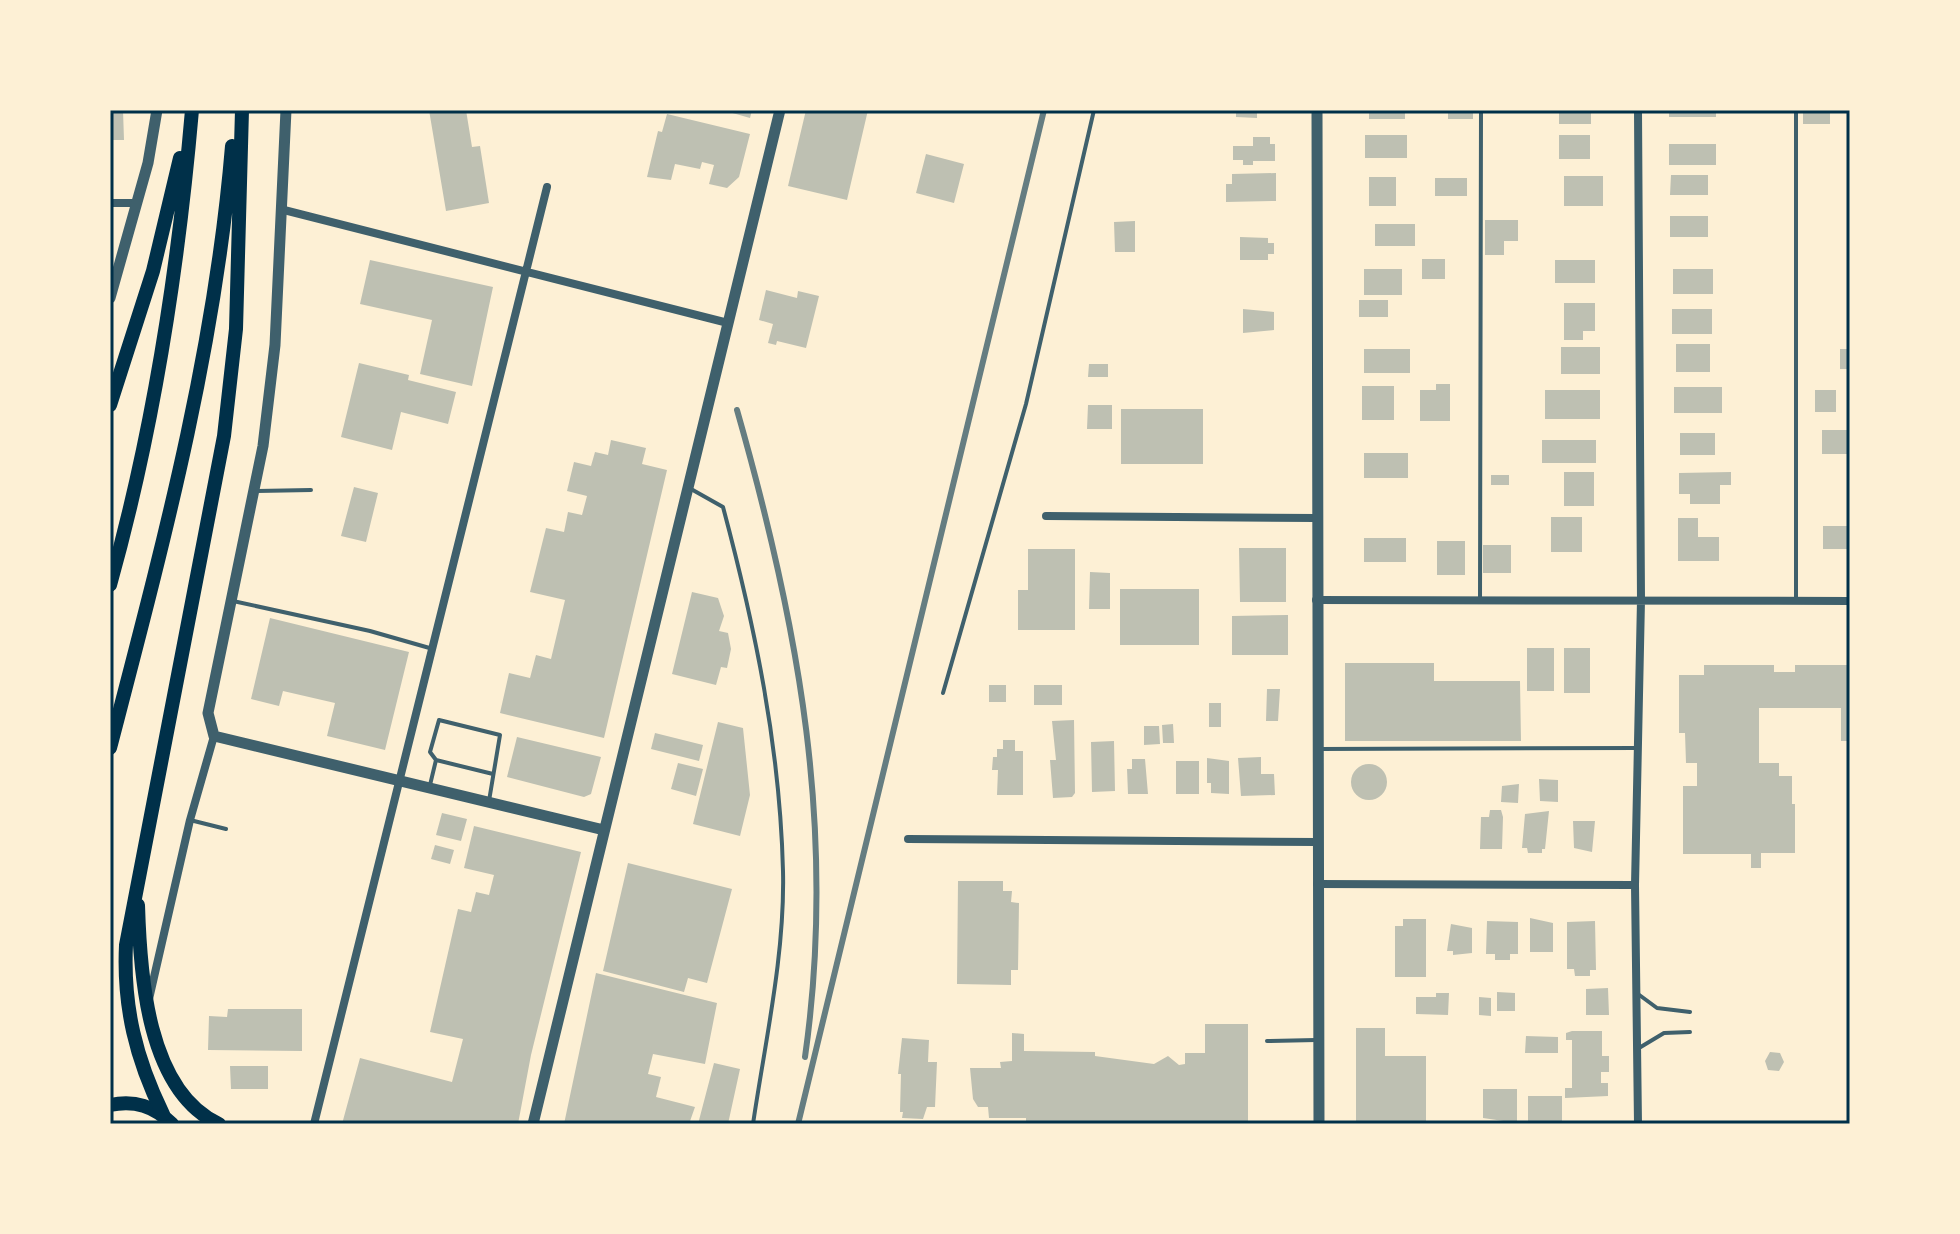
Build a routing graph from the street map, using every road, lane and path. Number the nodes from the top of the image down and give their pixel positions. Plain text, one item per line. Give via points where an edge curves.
1 (157, 110) edge
2 (191, 110) edge
3 (235, 110) edge
4 (242, 110) edge
5 (286, 110) edge
6 (780, 110) edge
7 (1094, 110) edge
8 (1317, 110) edge
9 (1481, 110) edge
10 (1638, 110) edge
11 (1796, 110) edge
12 (547, 187) dead end
13 (110, 203) edge
14 (136, 203) junction
15 (284, 210) junction
16 (527, 273) junction
17 (110, 298) edge
18 (728, 323) junction
19 (110, 405) edge
20 (687, 487) junction
21 (311, 490) dead end
22 (255, 491) junction
23 (1046, 516) dead end
24 (1316, 518) junction
25 (110, 585) edge
26 (1316, 600) junction
27 (1480, 600) junction
28 (1641, 600) junction
29 (233, 601) junction
30 (1796, 601) junction
31 (1850, 601) edge
32 (433, 649) junction
33 (943, 693) dead end
34 (214, 736) junction
35 (110, 748) edge
36 (1638, 748) junction
37 (1317, 749) junction
38 (436, 760) junction
39 (493, 774) junction
40 (399, 781) junction
41 (429, 788) junction
42 (488, 803) junction
43 (190, 820) junction
44 (226, 829) dead end
45 (604, 830) junction
46 (908, 839) dead end
47 (1317, 842) junction
48 (138, 873) junction
49 (1317, 884) junction
50 (1635, 885) junction
51 (1636, 993) junction
52 (149, 1000) junction
53 (1690, 1012) dead end
54 (1690, 1032) dead end
55 (1318, 1040) junction
56 (1267, 1041) dead end
57 (1637, 1049) junction
58 (110, 1105) edge
59 (167, 1119) edge
60 (219, 1124) edge
61 (314, 1124) edge
62 (533, 1124) edge
63 (753, 1124) edge
64 (1319, 1124) edge
65 (1638, 1124) edge

1 - 14 street
2 - 19 main road via 153,271
2 - 25 main road via 183,219 163,354
3 - 35 main road via 224,239 202,376
4 - 48 main road via 236,329 224,436
5 - 15 street
6 - 18 street
7 - 33 lane via 1026,404
8 - 24 street
9 - 27 lane
10 - 28 street
11 - 30 lane
12 - 16 street
13 - 14 street
14 - 17 street
15 - 16 street
15 - 22 street via 275,345
16 - 18 street
16 - 32 street
18 - 20 street
20 - 45 street
20 - 63 lane via 723,507 753,621 772,735 783,873
21 - 22 lane
22 - 29 street
23 - 24 street
24 - 26 street
26 - 27 street
26 - 37 street
27 - 28 street
28 - 30 street
28 - 36 street
29 - 32 lane
29 - 34 street via 208,713
30 - 31 street
32 - 40 street
34 - 40 street
34 - 43 street
36 - 37 lane
36 - 50 street
37 - 47 street
38 - 39 lane
38 - 39 lane via 430,752 439,720 500,735
38 - 41 lane
39 - 42 lane
40 - 41 street
40 - 61 street
41 - 42 street
42 - 45 street
43 - 44 lane
43 - 52 street
45 - 62 street
46 - 47 street
47 - 49 street
48 - 52 main road via 140,966
48 - 59 main road via 126,945 127,1009 137,1054
49 - 50 street
49 - 55 street
50 - 51 street
51 - 53 lane via 1657,1008
51 - 57 street
52 - 60 main road via 157,1044 175,1086 201,1114
54 - 57 lane via 1664,1033
55 - 56 lane
55 - 64 street
57 - 65 street
58 - 59 main road via 145,1105

